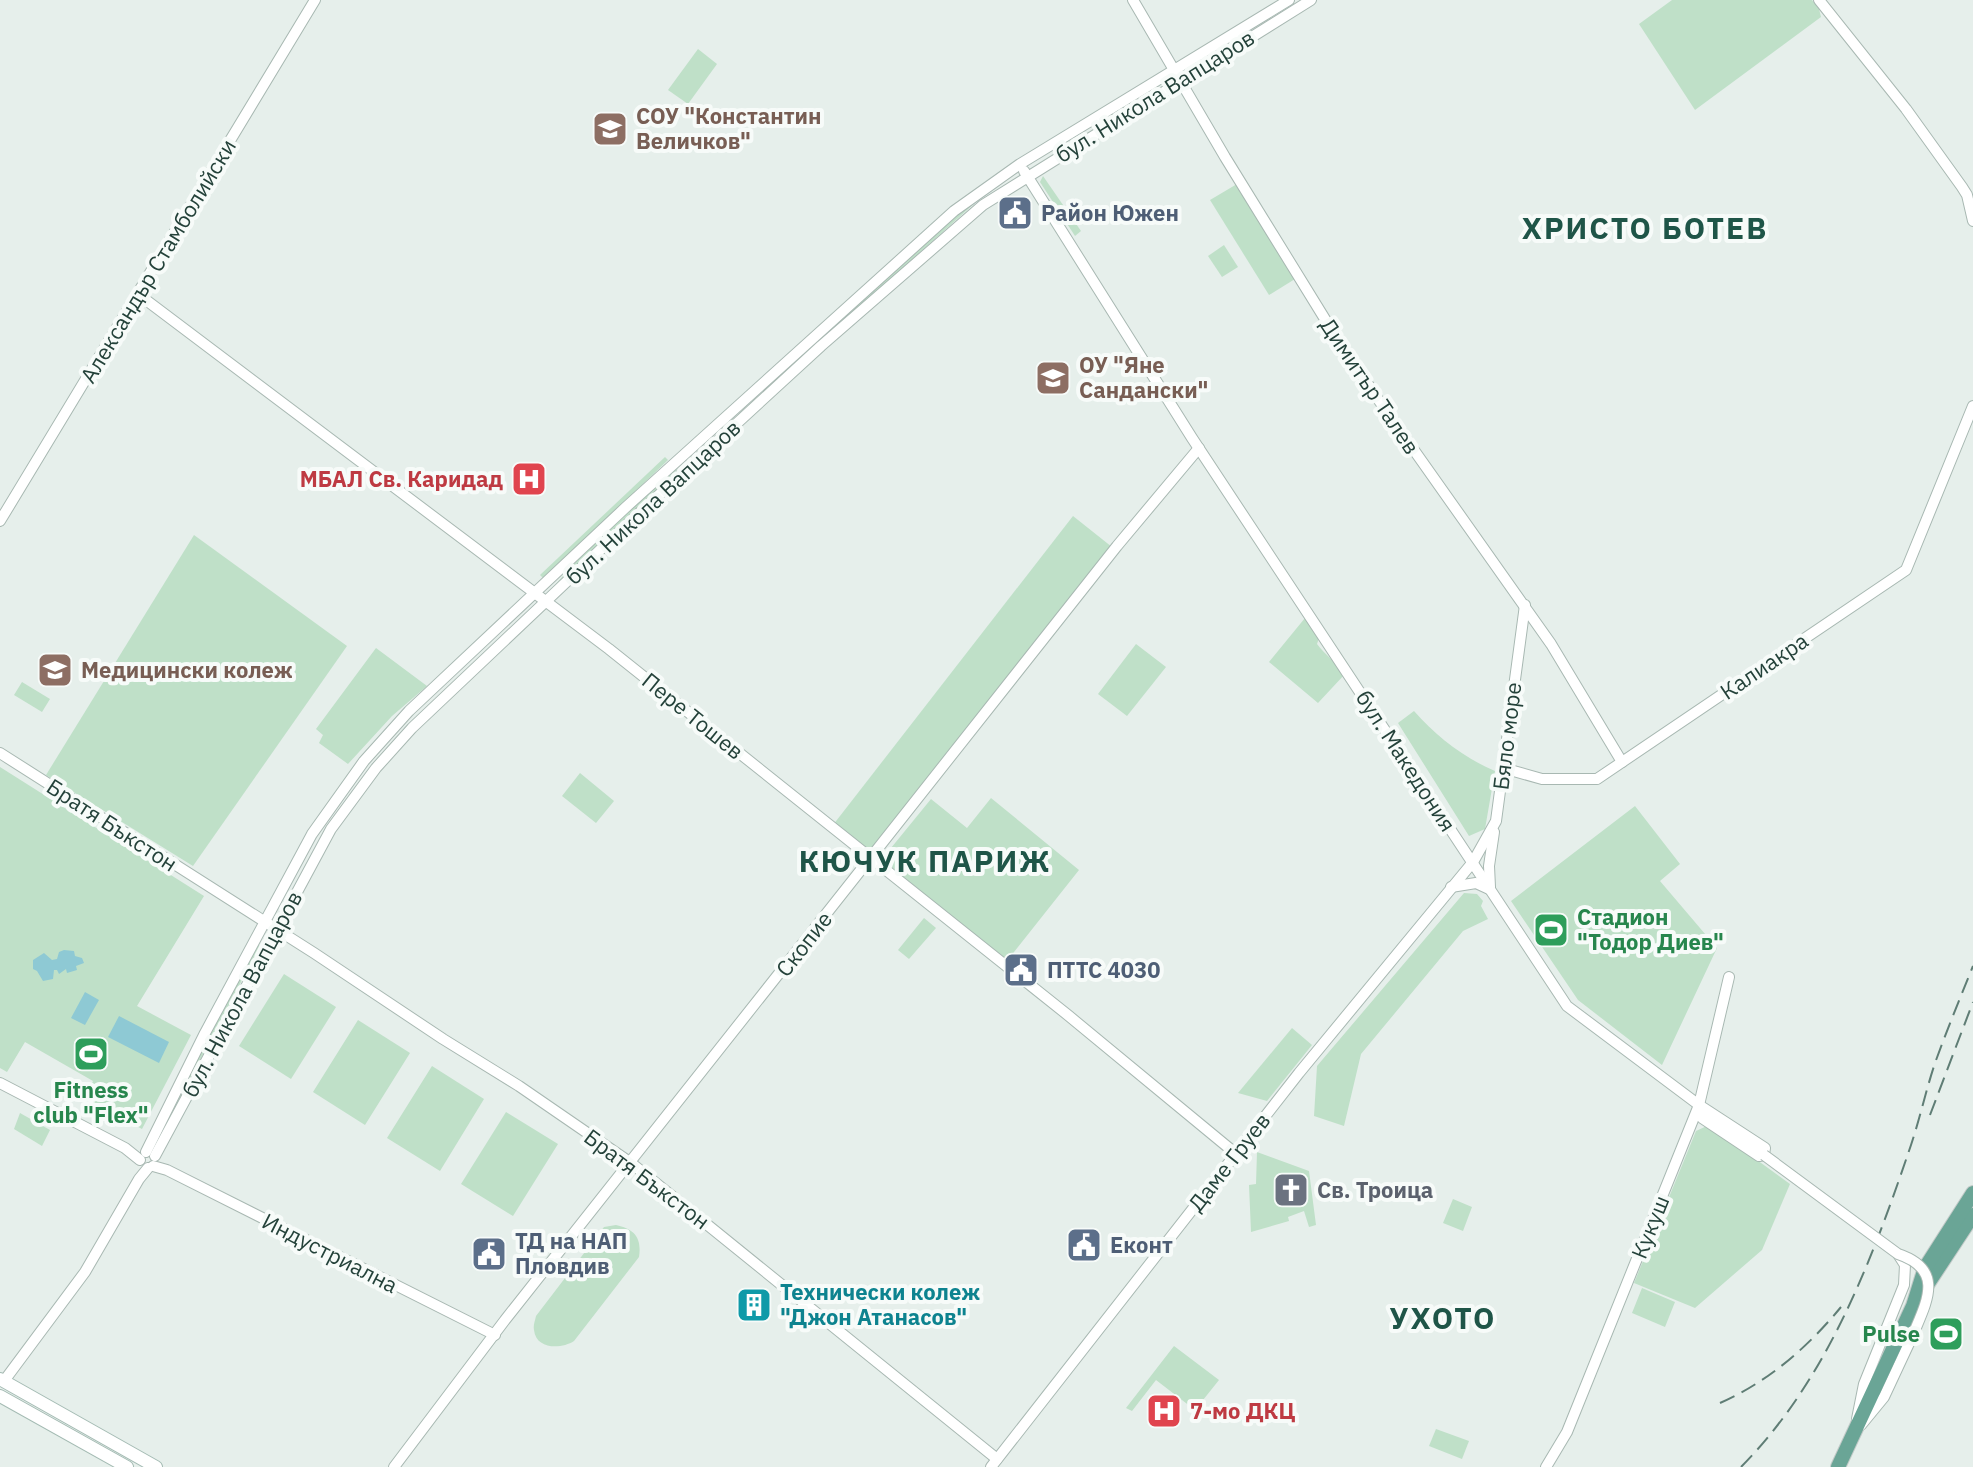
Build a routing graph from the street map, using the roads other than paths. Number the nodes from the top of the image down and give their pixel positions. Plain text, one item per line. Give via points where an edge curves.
1 (315, 0) edge
2 (1133, 0) edge
3 (1289, 0) edge
4 (1311, 0) edge
5 (1819, 0) edge
6 (1175, 70) junction
7 (1181, 81) junction
8 (1020, 164) junction
9 (1027, 175) junction
10 (1973, 221) edge
11 (138, 294) junction
12 (1973, 406) edge
13 (1199, 448) junction
14 (1185, 461) junction
15 (1208, 462) junction
16 (0, 521) edge
17 (533, 593) junction
18 (546, 601) junction
19 (1525, 605) junction
20 (0, 753) edge
21 (1622, 762) junction
22 (1503, 768) junction
23 (1496, 821) junction
24 (872, 859) junction
25 (1473, 862) junction
26 (1451, 887) junction
27 (1490, 889) junction
28 (263, 923) junction
29 (276, 930) junction
30 (1729, 977) dead end
31 (0, 1083) edge
32 (1699, 1105) junction
33 (1235, 1153) junction
34 (148, 1160) junction
35 (631, 1163) junction
36 (1973, 1193) edge
37 (1973, 1215) edge
38 (1898, 1254) junction
39 (1913, 1306) junction
40 (495, 1335) junction
41 (2, 1380) edge
42 (0, 1396) edge
43 (1854, 1433) junction
44 (413, 1443) junction
45 (994, 1463) edge
46 (127, 1467) edge
47 (156, 1467) edge
48 (394, 1467) edge
49 (403, 1467) edge
50 (1546, 1467) edge
51 (1838, 1467) edge

1 - 11 street, Александър Стамболийски
2 - 6 street, Димитър Талев
3 - 6 street, бул. Никола Вапцаров
4 - 7 street, бул. Никола Вапцаров
5 - 10 street via 1962,187
6 - 7 street, Димитър Талев
6 - 8 street, бул. Никола Вапцаров
7 - 9 street, бул. Никола Вапцаров
7 - 19 street, Димитър Талев via 1344,348
8 - 9 street, бул. Македония
8 - 17 street, бул. Никола Вапцаров via 935,228
9 - 13 street, бул. Македония
9 - 18 street, бул. Никола Вапцаров via 943,237
11 - 16 street, Александър Стамболийски
11 - 17 street, Пере Тошев
12 - 21 street, Калиакра via 1906,570
13 - 14 street, Скопие
13 - 15 street, бул. Македония
14 - 15 street
14 - 24 street, Скопие
15 - 25 street, бул. Македония
17 - 18 street, Пере Тошев
17 - 28 street, бул. Никола Вапцаров via 364,761 312,834
18 - 24 street, Пере Тошев
18 - 29 street, бул. Никола Вапцаров via 376,768 342,812
19 - 21 street, Димитър Талев
19 - 22 street, Бяло море
20 - 28 street, Братя Бъкстон
21 - 22 street, Калиакра via 1597,779 1542,779
22 - 23 street, Бяло море
23 - 25 street, Бяло море
23 - 27 street
24 - 33 street, Пере Тошев
24 - 35 street, Скопие
25 - 26 street, Даме Груев
25 - 27 street, бул. Македония
26 - 27 street via 1476,883
26 - 33 street, Даме Груев
27 - 32 street, бул. Македония via 1567,1006
28 - 29 street, Братя Бъкстон
28 - 34 street, бул. Никола Вапцаров
29 - 34 street, бул. Никола Вапцаров
29 - 35 street, Братя Бъкстон
30 - 32 street, Кукуш
31 - 34 street, Индустриална
32 - 38 street, бул. Македония, bridge via 1765,1148 1764,1155
32 - 50 street, Кукуш via 1567,1432
33 - 45 street, Даме Груев
34 - 40 street, Индустриална
34 - 41 street, бул. Никола Вапцаров via 85,1272
35 - 40 street, Скопие
35 - 45 street, Братя Бъкстон
36 - 39 main road via 1925,1268
37 - 39 main road
38 - 43 street via 1906,1278 1864,1384
38 - 43 street, бул. Македония, bridge via 1918,1263 1925,1273 1928,1299 1884,1397
39 - 43 main road
40 - 44 street, Скопие
41 - 47 main road
42 - 46 main road
43 - 51 main road
44 - 48 street, Скопие
44 - 49 street, Скопие

